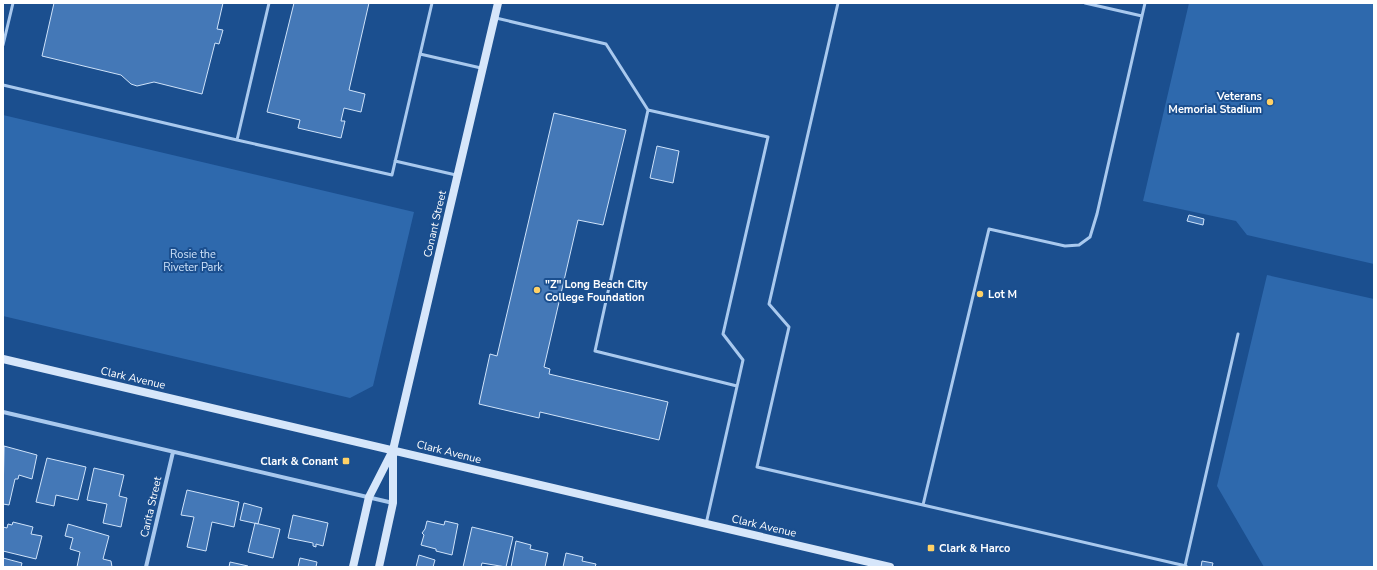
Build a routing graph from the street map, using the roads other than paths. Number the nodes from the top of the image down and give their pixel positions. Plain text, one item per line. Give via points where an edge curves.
1 (13, 3) edge
2 (269, 3) edge
3 (432, 3) edge
4 (498, 3) edge
5 (838, 3) edge
6 (1085, 3) edge
7 (1145, 3) edge
8 (1142, 16) junction
9 (494, 18) junction
10 (3, 45) edge
11 (420, 54) junction
12 (483, 69) junction
13 (3, 85) edge
14 (648, 110) junction
15 (237, 140) junction
16 (395, 161) junction
17 (458, 176) junction
18 (1238, 334) dead end
19 (3, 359) edge
20 (737, 386) junction
21 (3, 412) edge
22 (394, 450) junction
23 (173, 452) junction
24 (369, 497) junction
25 (393, 503) junction
26 (923, 505) junction
27 (706, 524) junction
28 (1185, 566) edge
29 (146, 567) edge
30 (353, 567) edge
31 (379, 567) edge
32 (890, 567) edge

1 - 10 lane
2 - 15 lane
3 - 11 lane
4 - 9 main road, Conant Street
5 - 26 lane via 769,304 789,327 757,466
6 - 8 lane
7 - 8 lane
8 - 26 lane via 1090,237 1079,245 1065,246 989,229
9 - 12 main road, Conant Street
9 - 14 lane via 606,44
11 - 12 lane
11 - 16 lane
12 - 17 main road, Conant Street
13 - 15 lane
14 - 20 lane via 768,137 723,334 743,360
14 - 20 lane via 594,352
15 - 16 lane via 392,175
16 - 17 lane
17 - 22 main road, Conant Street
18 - 28 lane
19 - 22 main road, Clark Avenue
20 - 27 lane
21 - 23 street
22 - 24 main road, Conant Street
22 - 25 main road, Conant Street
22 - 27 main road, Clark Avenue
23 - 24 street
23 - 29 street, Carita Street
24 - 25 street
24 - 30 main road, Conant Street
25 - 31 main road, Conant Street
26 - 28 lane
27 - 32 main road, Clark Avenue

